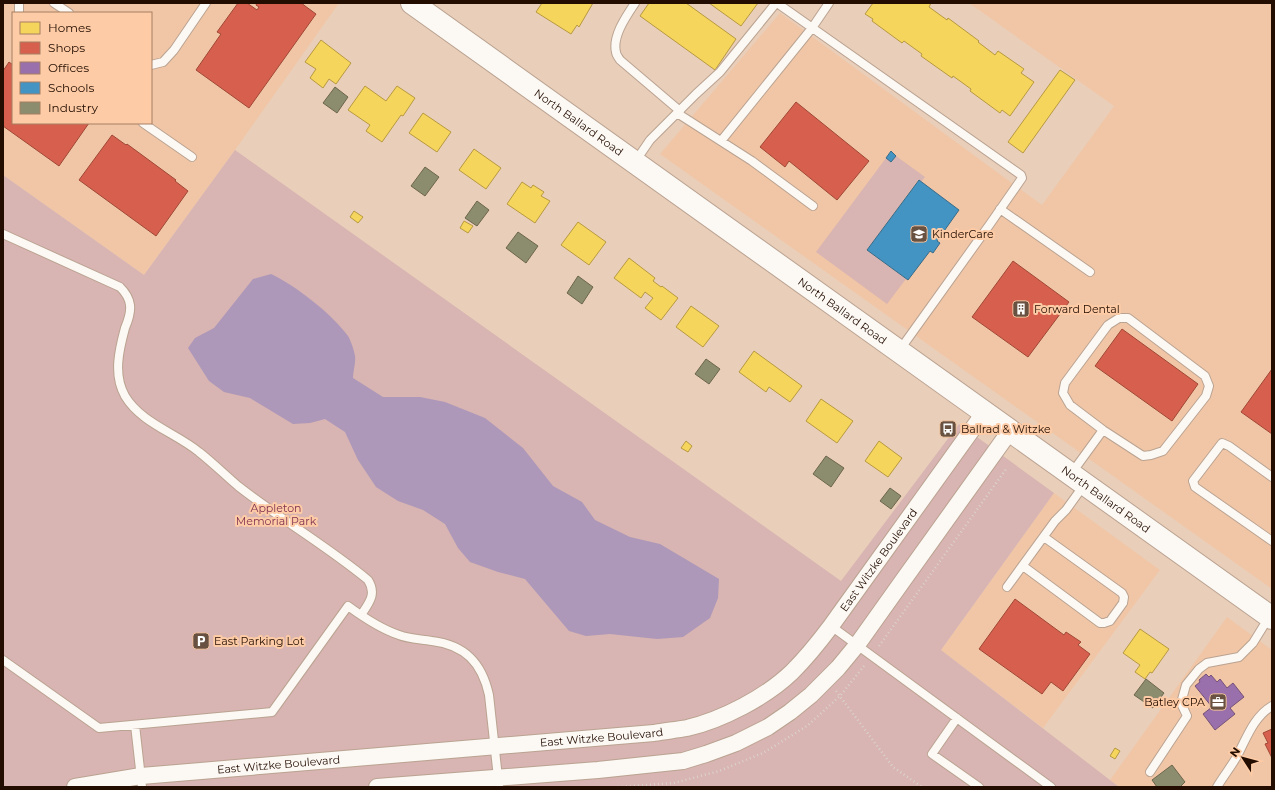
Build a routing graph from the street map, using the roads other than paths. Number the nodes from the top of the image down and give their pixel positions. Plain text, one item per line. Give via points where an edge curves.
1 (54, 3) edge
2 (206, 3) edge
3 (412, 3) edge
4 (635, 3) edge
5 (776, 3) edge
6 (829, 3) edge
7 (67, 12) edge
8 (812, 28) junction
9 (152, 65) edge
10 (678, 112) junction
11 (144, 124) edge
12 (721, 141) junction
13 (192, 157) dead end
14 (634, 162) junction
15 (813, 206) dead end
16 (1000, 209) junction
17 (3, 234) edge
18 (1090, 272) dead end
19 (898, 352) junction
20 (984, 413) junction
21 (1103, 430) junction
22 (1010, 432) junction
23 (1272, 477) edge
24 (1078, 480) junction
25 (1044, 537) junction
26 (1272, 541) edge
27 (1022, 566) junction
28 (1007, 587) dead end
29 (361, 615) junction
30 (1271, 617) edge
31 (831, 626) junction
32 (856, 645) junction
33 (3, 660) edge
34 (1272, 706) edge
35 (957, 718) junction
36 (135, 725) junction
37 (495, 747) junction
38 (1150, 772) dead end
39 (141, 782) edge
40 (498, 782) edge
41 (75, 787) edge
42 (377, 787) edge
43 (979, 787) edge
44 (1051, 787) edge
45 (1217, 787) edge

1 - 7 lane
2 - 9 lane via 174,50 163,62
3 - 14 main road, North Ballard Road
4 - 10 lane via 620,26 615,45 616,52 620,60
5 - 8 lane
5 - 10 lane via 720,72
6 - 8 lane
8 - 12 lane
8 - 16 lane via 1021,175 1022,178
10 - 12 lane via 701,130
10 - 14 lane via 650,140
11 - 13 lane
12 - 15 lane
14 - 19 main road, North Ballard Road
16 - 18 lane
16 - 19 lane
17 - 29 lane via 120,287 126,293 130,313 118,362 119,380 125,396 151,421 198,451 238,486 368,580 372,596
19 - 20 main road, North Ballard Road
20 - 22 main road, North Ballard Road
20 - 31 street, East Witzke Boulevard
21 - 21 lane via 1070,405 1063,393 1065,383 1108,325 1118,318 1128,318 1205,376 1209,386 1206,396 1163,451 1143,456
21 - 24 lane
22 - 24 main road, North Ballard Road
22 - 32 street
23 - 26 lane via 1222,443 1193,481 1195,487
24 - 25 lane
24 - 30 main road, North Ballard Road
25 - 27 lane
25 - 27 lane via 1122,593 1123,603 1110,621 1100,623
27 - 28 lane
29 - 36 lane via 348,606 272,712
29 - 37 lane via 398,635 451,645 476,662 487,684
30 - 38 lane via 1253,643 1239,657 1207,663 1186,685 1182,703 1187,716
31 - 32 lane
31 - 37 street, East Witzke Boulevard via 812,650 779,683 745,704 706,722 654,733
32 - 35 lane
32 - 40 street via 811,695 768,727 736,743 683,761
33 - 36 lane via 100,728
34 - 45 lane via 1251,729
35 - 43 lane via 932,754
35 - 44 lane
36 - 39 lane
37 - 39 street, East Witzke Boulevard
37 - 40 lane
39 - 41 street, East Witzke Boulevard
40 - 42 street

